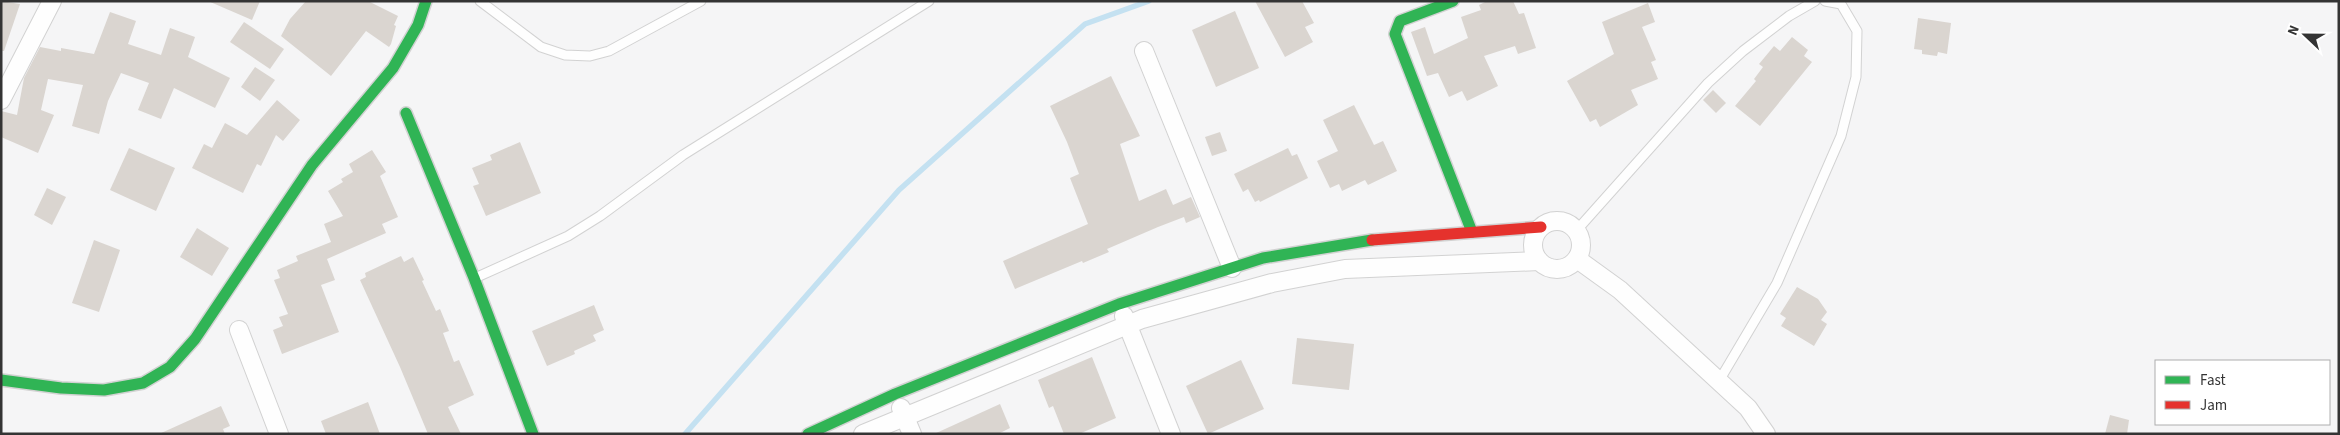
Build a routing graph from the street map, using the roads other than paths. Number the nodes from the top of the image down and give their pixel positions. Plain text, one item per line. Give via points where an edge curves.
1 (52, 1) edge
2 (426, 1) edge
3 (480, 1) edge
4 (701, 1) edge
5 (929, 1) edge
6 (1453, 1) edge
7 (1814, 1) edge
8 (1825, 1) edge
9 (1144, 51) dead end
10 (1, 100) edge
11 (406, 112) dead end
12 (1541, 227) junction
13 (1576, 231) junction
14 (1472, 232) junction
15 (1577, 259) junction
16 (1539, 261) junction
17 (1232, 268) junction
18 (474, 278) junction
19 (1119, 304) junction
20 (1128, 326) junction
21 (238, 330) dead end
22 (1, 380) edge
23 (1719, 381) junction
24 (895, 394) junction
25 (905, 417) junction
26 (278, 434) edge
27 (533, 434) edge
28 (808, 434) edge
29 (863, 434) edge
30 (912, 434) edge
31 (1171, 434) edge
32 (1766, 434) edge

1 - 10 street
2 - 22 street via 410,42 393,68 315,160 195,339 176,360 159,375 140,384 114,389 94,390
3 - 4 lane via 541,47 565,55 590,56 610,51
5 - 18 lane via 683,155 568,236
6 - 14 street via 1400,21 1395,34
7 - 13 lane via 1788,16 1708,82
8 - 23 lane via 1841,4 1857,31 1856,76 1841,136 1777,283
9 - 17 street
11 - 18 street
12 - 13 street via 1553,221 1566,223
12 - 14 street
12 - 16 street via 1533,239
13 - 15 street via 1581,250
14 - 17 street via 1376,239 1263,258
15 - 16 street via 1566,267 1553,269
15 - 23 street via 1620,290
16 - 20 street via 1345,269 1272,284 1142,319
17 - 19 street
18 - 27 street
19 - 20 street
19 - 24 street
20 - 25 street
20 - 31 street
21 - 26 street
23 - 32 street via 1748,408
24 - 25 street
24 - 28 street
25 - 29 street
25 - 30 street

